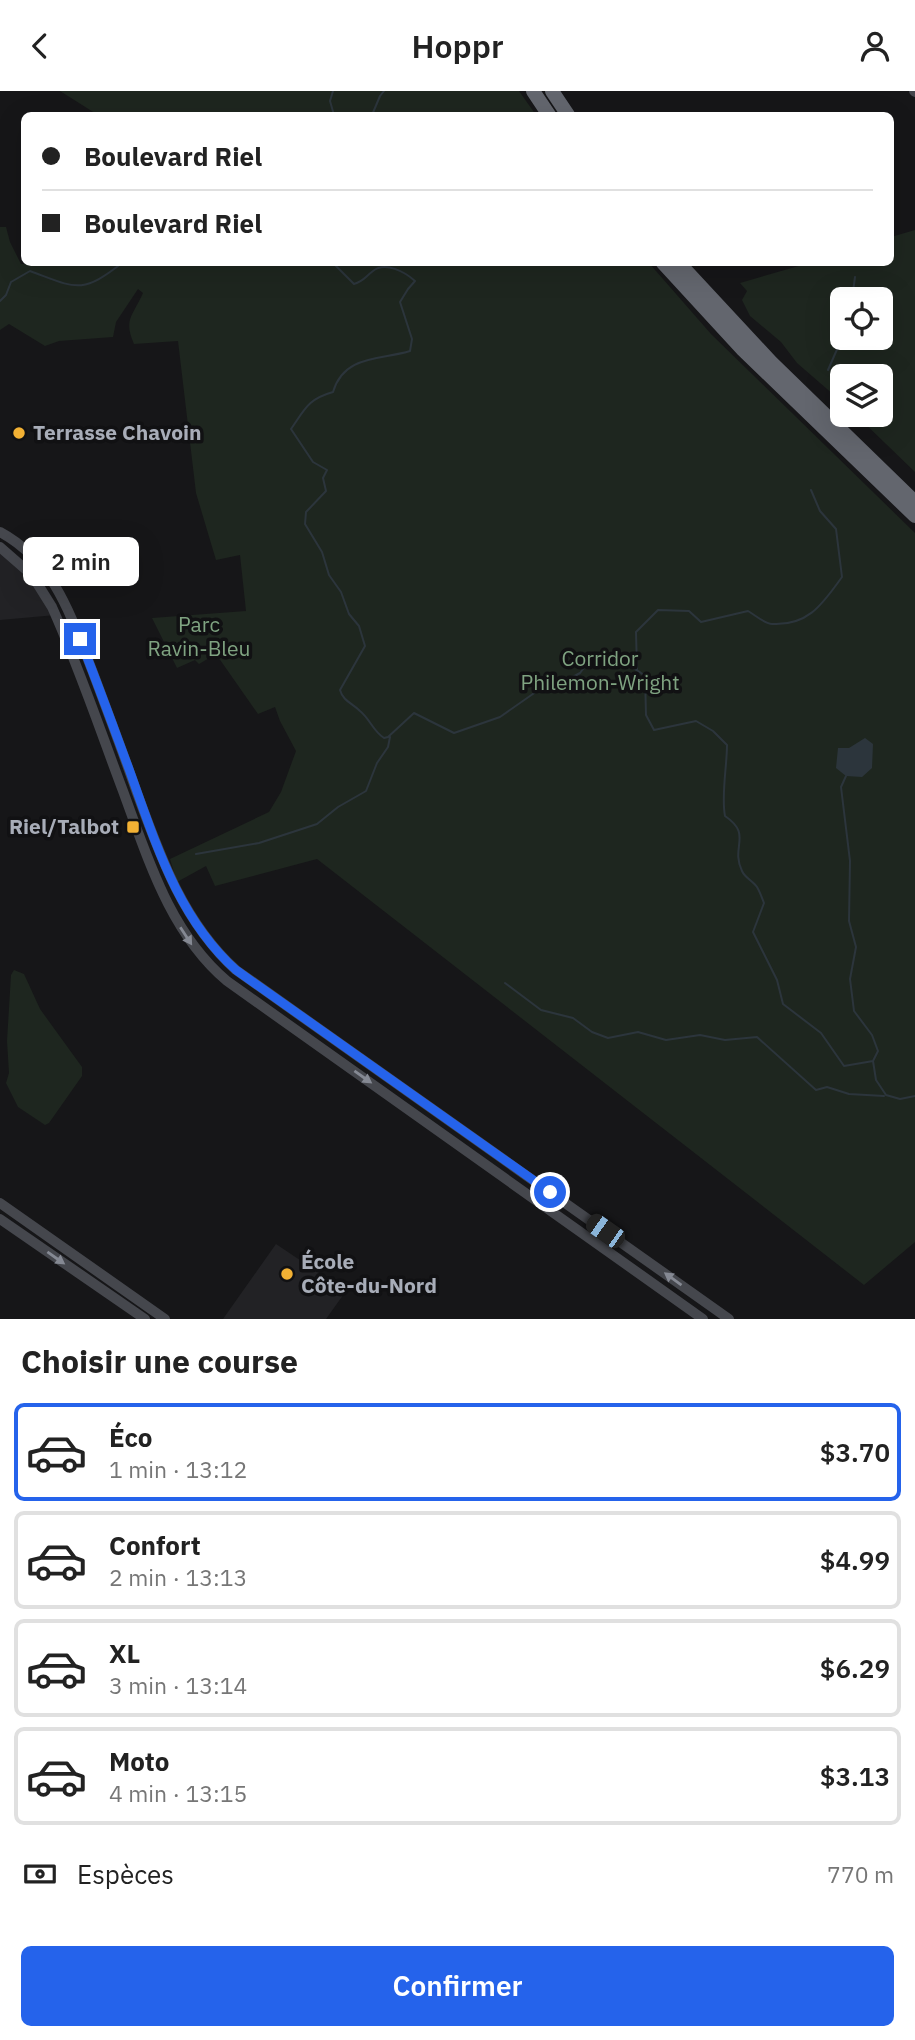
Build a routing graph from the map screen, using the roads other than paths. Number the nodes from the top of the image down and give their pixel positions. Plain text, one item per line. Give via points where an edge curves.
1 (533, 91) edge
2 (552, 91) edge
3 (557, 91) edge
4 (547, 112) edge
5 (567, 112) edge
6 (568, 112) edge
7 (666, 266) edge
8 (682, 266) edge
9 (915, 502) edge
10 (915, 516) edge
11 (0, 531) edge
12 (0, 547) edge
13 (0, 1203) edge
14 (0, 1219) edge
15 (145, 1319) edge
16 (165, 1319) edge
17 (703, 1319) edge
18 (729, 1319) edge

1 - 4 highway
2 - 5 highway
3 - 6 highway
7 - 10 highway via 743,350
8 - 9 highway via 779,370
18 -> 11 street via 247,977 211,946 161,857 61,594 38,561
12 -> 17 street via 32,575 52,607 155,874 177,921 204,960 227,981
13 - 16 street
14 -> 15 street

